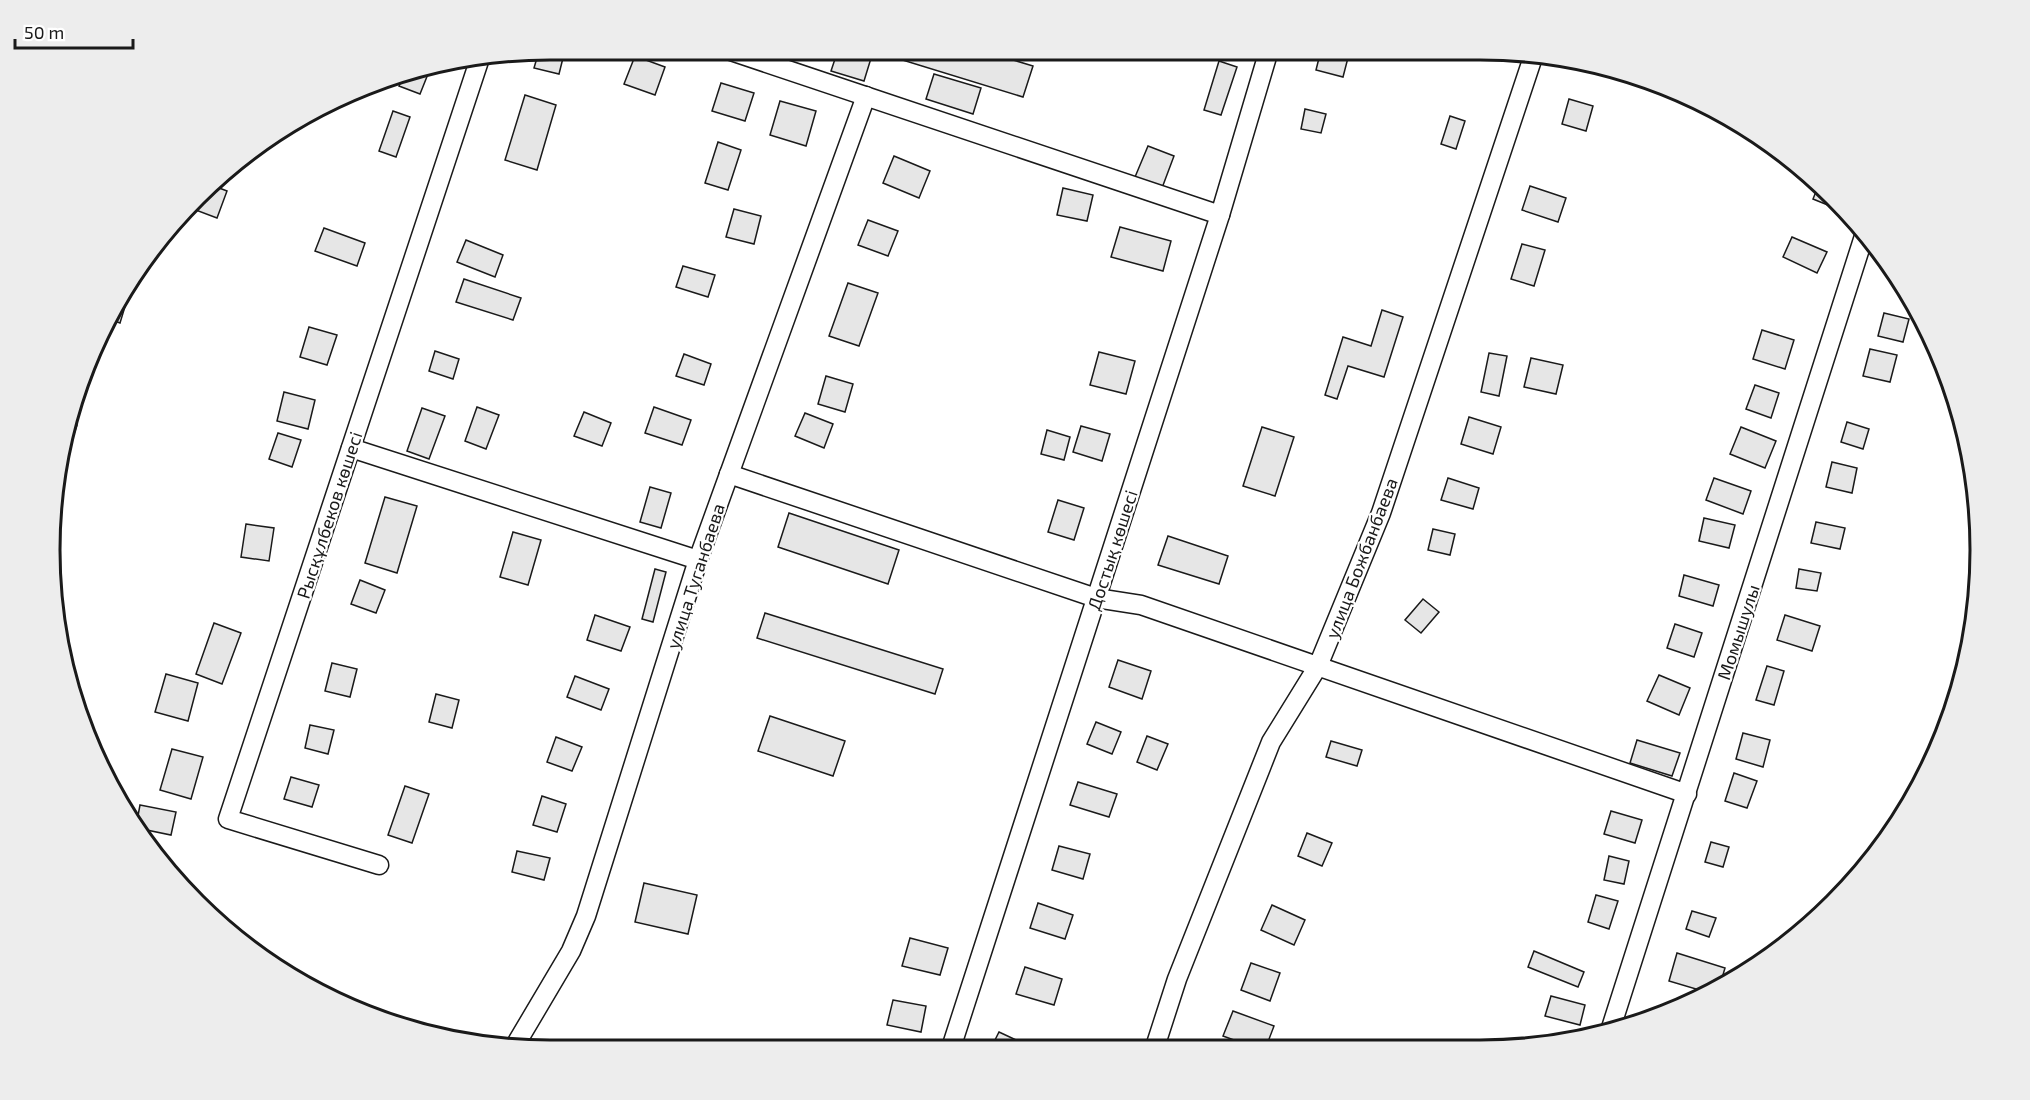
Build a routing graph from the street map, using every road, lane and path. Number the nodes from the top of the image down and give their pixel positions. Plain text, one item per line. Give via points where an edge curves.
1 (758, 60) edge
2 (1266, 60) edge
3 (1531, 63) edge
4 (478, 65) edge
5 (866, 96) junction
6 (1220, 215) junction
7 (1861, 243) edge
8 (351, 448) junction
9 (729, 474) junction
10 (698, 560) junction
11 (1096, 598) junction
12 (1318, 666) junction
13 (1687, 794) junction
14 (379, 865) dead end
15 (1613, 1021) edge
16 (519, 1039) edge
17 (954, 1040) edge
18 (1157, 1040) edge

1 - 5 street
2 - 6 street, Достық көшесі
3 - 12 street, улица Божбанбаева via 1381,513
4 - 8 street, Рысқұлбеков көшесі
5 - 6 street
5 - 9 street, улица Туганбаева
6 - 11 street, Достық көшесі
7 - 13 street, Момышулы
8 - 10 street
8 - 14 street, Рысқұлбеков көшесі via 228,819
9 - 10 street, улица Туганбаева
9 - 11 street
10 - 16 street, улица Туганбаева via 586,916 571,951
11 - 12 street via 1142,605
11 - 17 street, Достық көшесі
12 - 13 street
12 - 18 street, улица Божбанбаева via 1271,742 1177,979
13 - 15 street, Момышулы

